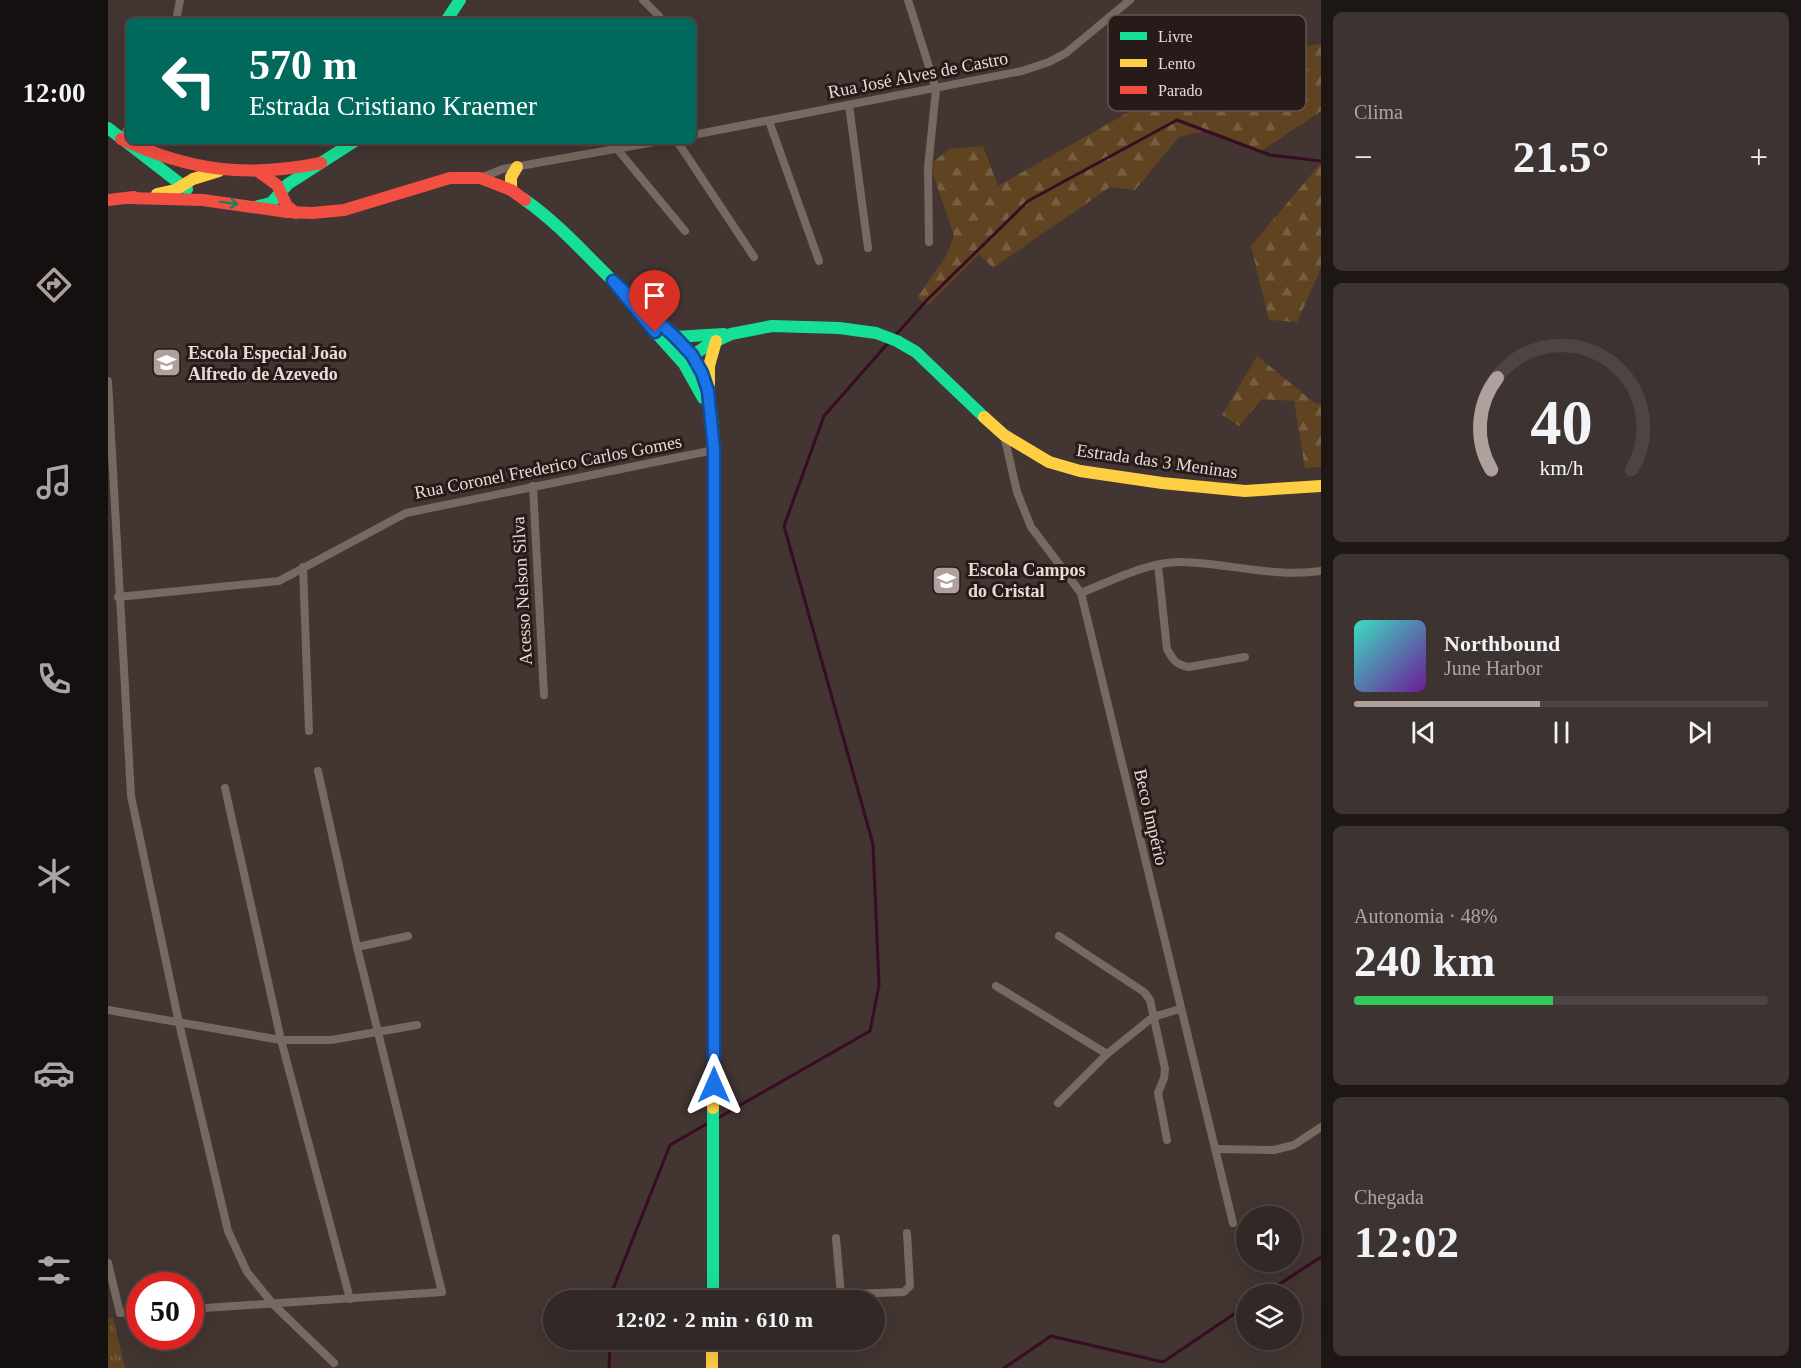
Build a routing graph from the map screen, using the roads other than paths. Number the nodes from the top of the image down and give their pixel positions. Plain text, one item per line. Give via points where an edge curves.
1 (180, 0) edge
2 (459, 0) edge
3 (643, 0) edge
4 (908, 0) edge
5 (1130, 0) edge
6 (1112, 15) edge
7 (659, 16) dead end
8 (177, 18) edge
9 (448, 18) edge
10 (1108, 18) edge
11 (936, 89) junction
12 (849, 105) junction
13 (769, 121) junction
14 (108, 128) edge
15 (126, 132) edge
16 (696, 134) edge
17 (121, 139) junction
18 (126, 141) edge
19 (126, 143) edge
20 (128, 144) edge
21 (134, 144) edge
22 (351, 144) edge
23 (646, 144) edge
24 (679, 144) edge
25 (618, 150) junction
26 (321, 164) junction
27 (517, 167) junction
28 (226, 169) junction
29 (258, 172) junction
30 (480, 178) junction
31 (494, 183) junction
32 (183, 186) junction
33 (511, 190) junction
34 (280, 191) junction
35 (128, 198) junction
36 (108, 200) edge
37 (203, 200) junction
38 (255, 206) junction
39 (296, 213) junction
40 (686, 231) dead end
41 (929, 242) dead end
42 (868, 248) dead end
43 (754, 256) dead end
44 (819, 261) dead end
45 (613, 281) junction
46 (731, 334) junction
47 (675, 337) junction
48 (716, 341) junction
49 (687, 359) junction
50 (108, 381) edge
51 (708, 391) junction
52 (710, 415) junction
53 (1004, 435) junction
54 (714, 450) junction
55 (533, 486) junction
56 (1321, 486) edge
57 (1158, 565) junction
58 (303, 567) junction
59 (1321, 571) edge
60 (1081, 593) junction
61 (118, 597) junction
62 (1245, 657) dead end
63 (544, 695) dead end
64 (309, 731) dead end
65 (318, 771) dead end
66 (225, 788) dead end
67 (408, 936) dead end
68 (1059, 936) dead end
69 (357, 947) junction
70 (996, 986) dead end
71 (1180, 1009) junction
72 (108, 1010) edge
73 (1153, 1017) junction
74 (179, 1023) junction
75 (417, 1024) dead end
76 (378, 1032) junction
77 (282, 1040) junction
78 (1107, 1054) junction
79 (1059, 1103) dead end
80 (1321, 1126) edge
81 (1167, 1140) dead end
82 (1215, 1149) junction
83 (1233, 1223) dead end
84 (907, 1233) dead end
85 (836, 1238) dead end
86 (108, 1263) edge
87 (713, 1290) edge
88 (841, 1290) edge
89 (885, 1292) edge
90 (350, 1299) junction
91 (273, 1304) junction
92 (204, 1308) edge
93 (126, 1313) edge
94 (712, 1350) edge
95 (334, 1363) dead end
96 (712, 1368) edge

1 - 8 street
2 - 9 main road
3 - 7 street
4 - 11 street
5 - 6 street, Rua José Alves de Castro
10 - 11 street, Rua José Alves de Castro via 1049,62
11 - 12 street, Rua José Alves de Castro
11 - 41 street via 928,168
12 - 13 street, Rua José Alves de Castro
12 - 42 street
13 - 16 street, Rua José Alves de Castro
13 - 44 street
14 - 17 main road
15 - 17 street
17 - 18 main road
17 - 19 main road
20 - 32 main road
21 - 28 main road via 179,162
22 - 26 main road
23 - 25 street
24 - 43 street
25 - 27 street
25 - 40 street
26 - 29 main road
26 - 34 main road
27 - 30 street
27 - 31 street
27 - 33 main road via 511,177
28 - 29 main road
28 - 32 main road
29 - 34 main road via 270,178
30 - 31 main road
30 - 39 main road via 450,178 344,210
31 - 33 main road
32 - 35 main road via 163,194
32 - 37 main road
33 - 45 main road via 549,217
34 - 38 main road via 271,203
34 - 39 main road via 287,206
35 - 36 main road
35 - 37 main road
37 -> 38 main road
38 - 39 main road
45 - 47 main road
45 - 49 main road
46 - 47 main road
46 - 48 main road, Estrada das 3 Meninas
46 - 53 main road, Estrada das 3 Meninas via 772,326 876,333 916,352
47 - 49 main road
48 - 49 main road, Estrada das 3 Meninas
48 - 51 main road
49 - 51 main road via 702,373
49 - 52 main road
50 - 61 street
51 - 52 main road
52 - 54 main road
53 - 56 main road, Estrada das 3 Meninas via 1049,462 1080,471 1245,491
53 - 60 street, Beco Império via 1017,492 1031,527
54 - 55 street, Rua Coronel Frederico Carlos Gomes
54 - 87 main road
55 - 58 street, Rua Coronel Frederico Carlos Gomes via 406,513
55 - 63 street, Acesso Nelson Silva
57 - 59 street via 1180,561 1292,573
57 - 60 street via 1138,569
57 - 62 street via 1167,649 1173,662 1189,667
58 - 61 street, Rua Coronel Frederico Carlos Gomes via 279,581
58 - 64 street
60 - 71 street, Beco Império
61 - 74 street via 131,796
65 - 69 street
66 - 77 street
67 - 69 street
68 - 73 street via 1144,992
69 - 76 street
70 - 78 street
71 - 73 street
71 - 82 street, Beco Império
72 - 74 street
73 - 78 street
73 - 81 street via 1165,1069 1158,1093
74 - 77 street
74 - 91 street via 228,1231 247,1272
75 - 76 street
76 - 77 street via 331,1040
76 - 90 street via 442,1292
77 - 90 street
78 - 79 street
80 - 82 street via 1294,1145 1274,1150
82 - 83 street, Beco Império
84 - 89 street via 910,1286 908,1290
85 - 88 street
86 - 93 street via 120,1313
90 - 91 street
91 - 92 street
91 - 95 street
94 - 96 main road

